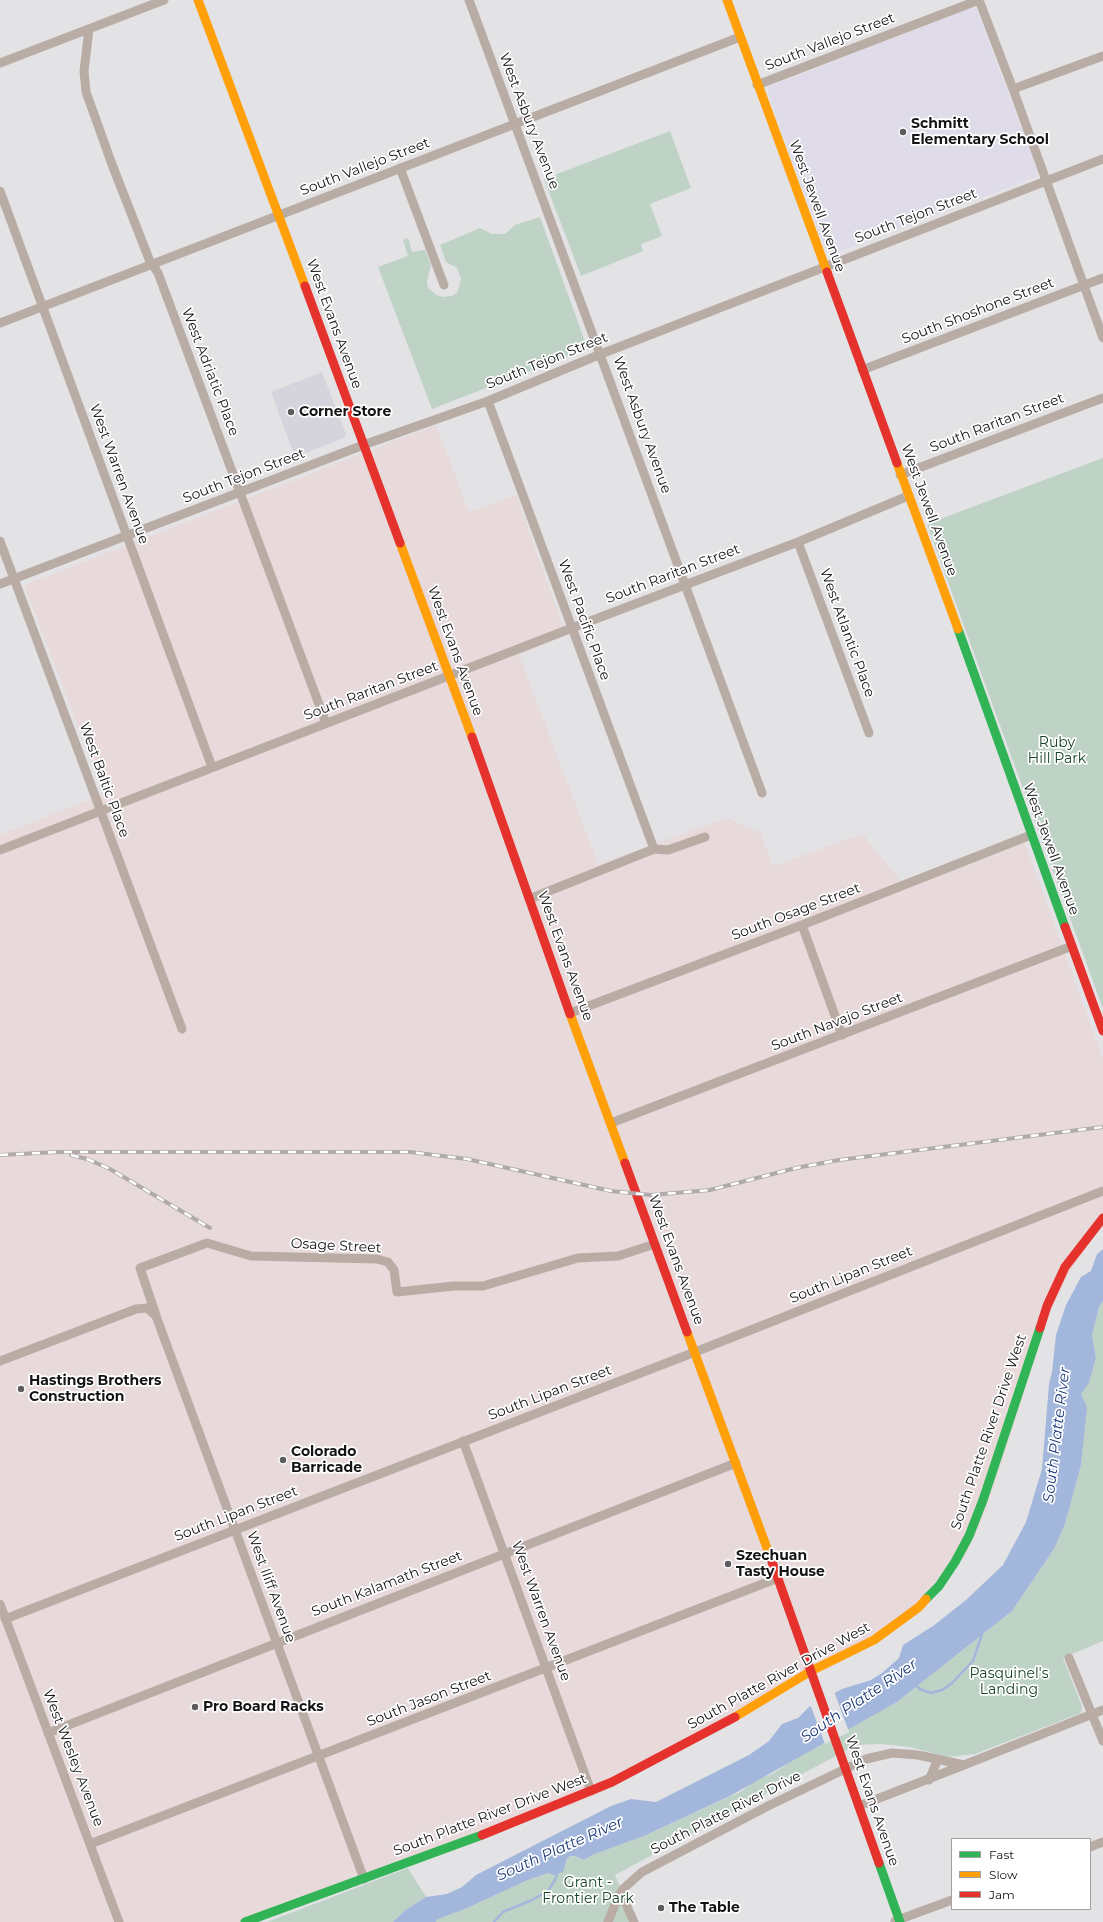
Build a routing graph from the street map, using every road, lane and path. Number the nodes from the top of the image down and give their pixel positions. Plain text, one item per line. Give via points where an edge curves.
1 (164, 0) edge
2 (198, 0) edge
3 (469, 0) edge
4 (727, 0) edge
5 (979, 0) edge
6 (89, 29) junction
7 (740, 37) junction
8 (1103, 56) edge
9 (0, 63) edge
10 (757, 85) junction
11 (1013, 89) junction
12 (516, 124) junction
13 (1103, 159) edge
14 (400, 168) junction
15 (1046, 181) junction
16 (0, 191) edge
17 (279, 215) junction
18 (153, 264) junction
19 (824, 266) junction
20 (1103, 278) edge
21 (444, 285) dead end
22 (1083, 286) junction
23 (43, 307) junction
24 (0, 323) edge
25 (1103, 338) edge
26 (600, 354) junction
27 (862, 370) junction
28 (1103, 398) edge
29 (488, 401) junction
30 (364, 445) junction
31 (900, 475) junction
32 (240, 492) junction
33 (908, 496) junction
34 (127, 536) junction
35 (0, 541) edge
36 (798, 542) junction
37 (14, 579) junction
38 (0, 584) edge
39 (685, 585) junction
40 (572, 628) junction
41 (450, 676) junction
42 (326, 723) junction
43 (869, 733) dead end
44 (212, 767) junction
45 (762, 793) dead end
46 (100, 811) junction
47 (1031, 835) junction
48 (705, 837) dead end
49 (654, 849) junction
50 (0, 850) edge
51 (529, 899) junction
52 (802, 925) junction
53 (1072, 946) junction
54 (570, 1013) junction
55 (182, 1029) dead end
56 (1103, 1031) edge
57 (842, 1035) junction
58 (611, 1123) junction
59 (1103, 1191) edge
60 (1103, 1218) edge
61 (655, 1244) junction
62 (156, 1316) junction
63 (695, 1352) junction
64 (0, 1361) edge
65 (464, 1441) junction
66 (736, 1463) junction
67 (234, 1529) junction
68 (505, 1553) junction
69 (778, 1578) junction
70 (0, 1604) edge
71 (5, 1619) junction
72 (277, 1643) junction
73 (1069, 1658) dead end
74 (547, 1668) junction
75 (811, 1671) junction
76 (1103, 1710) edge
77 (1092, 1714) junction
78 (48, 1732) junction
79 (1103, 1741) edge
80 (318, 1756) junction
81 (938, 1759) junction
82 (964, 1765) junction
83 (846, 1768) junction
84 (930, 1780) junction
85 (592, 1791) junction
86 (859, 1806) junction
87 (1103, 1842) edge
88 (90, 1844) junction
89 (1091, 1847) edge
90 (364, 1879) junction
91 (623, 1889) junction
92 (951, 1900) edge
93 (898, 1921) edge
94 (119, 1922) edge
95 (245, 1922) edge
96 (608, 1922) edge
97 (634, 1922) edge

1 - 6 street
2 - 17 street, West Evans Avenue
3 - 12 street, West Asbury Avenue
4 - 7 street, West Jewell Avenue
5 - 10 street, South Vallejo Street
5 - 11 street
6 - 9 street
6 - 18 street, West Adriatic Place via 84,71 86,92 113,167
7 - 10 street, West Jewell Avenue
7 - 12 street, South Vallejo Street
8 - 11 street
10 - 19 street, West Jewell Avenue
11 - 15 street
12 - 14 street, South Vallejo Street
12 - 26 street, West Asbury Avenue
13 - 15 street, South Tejon Street
14 - 17 street, South Vallejo Street
14 - 21 street
15 - 19 street, South Tejon Street
15 - 22 street
16 - 23 street, West Warren Avenue
17 - 18 street, South Vallejo Street
17 - 30 street, West Evans Avenue
18 - 23 street, South Vallejo Street
18 - 32 street, West Adriatic Place
19 - 26 street, South Tejon Street
19 - 27 street, West Jewell Avenue
20 - 22 street, South Shoshone Street
22 - 25 street
22 - 27 street, South Shoshone Street
23 - 24 street, South Vallejo Street
23 - 34 street, West Warren Avenue
26 - 29 street, South Tejon Street
26 - 39 street, West Asbury Avenue
27 - 31 street, West Jewell Avenue
28 - 31 street, South Raritan Street
29 - 30 street, South Tejon Street
29 - 40 street, West Pacific Place
30 - 32 street, South Tejon Street
30 - 41 street, West Evans Avenue
31 - 33 street, West Jewell Avenue
32 - 34 street, South Tejon Street
32 - 42 street, West Adriatic Place
33 - 36 street, South Raritan Street
33 - 47 street, West Jewell Avenue
34 - 37 street, South Tejon Street
34 - 44 street, West Warren Avenue
35 - 37 street, West Baltic Place
36 - 39 street, South Raritan Street
36 - 43 street, West Atlantic Place
37 - 38 street, South Tejon Street
37 - 46 street, West Baltic Place
39 - 40 street, South Raritan Street
39 - 45 street, West Asbury Avenue
40 - 41 street, South Raritan Street
40 - 49 street, West Pacific Place
41 - 42 street, South Raritan Street
41 - 51 street, West Evans Avenue
42 - 44 street, South Raritan Street
44 - 46 street, South Raritan Street
46 - 50 street, South Raritan Street
46 - 55 street, West Baltic Place
47 - 52 street, South Osage Street
47 - 53 street, West Jewell Avenue
48 - 49 street via 668,850
49 - 51 street
51 - 54 street, West Evans Avenue
52 - 54 street, South Osage Street
52 - 57 street
53 - 56 street, West Jewell Avenue
53 - 57 street, South Navajo Street
54 - 58 street, West Evans Avenue
57 - 58 street, South Navajo Street
58 - 61 street, West Evans Avenue
59 - 63 street, South Lipan Street
60 - 75 street, South Platte River Drive West via 1065,1267 1047,1306 983,1500 969,1536 955,1562 939,1586 900,1622 874,1640
61 - 62 street, Osage Street via 618,1256 578,1258 484,1286 454,1286 397,1292 394,1270 388,1262 377,1259 251,1256 207,1243 140,1268
61 - 63 street, West Evans Avenue
62 - 64 street, West Iliff Avenue via 147,1308 136,1309
62 - 67 street, West Iliff Avenue
63 - 65 street, South Lipan Street
63 - 66 street, West Evans Avenue
65 - 67 street, South Lipan Street
65 - 68 street, West Warren Avenue
66 - 68 street, South Kalamath Street
66 - 69 street, West Evans Avenue
67 - 71 street, South Lipan Street
67 - 72 street, West Iliff Avenue
68 - 72 street, South Kalamath Street
68 - 74 street, West Warren Avenue
69 - 74 street, South Jason Street
69 - 75 street, West Evans Avenue
70 - 71 street, West Wesley Avenue
71 - 78 street, West Wesley Avenue
72 - 78 street, South Kalamath Street
72 - 80 street, West Iliff Avenue
73 - 77 street
74 - 80 street, South Jason Street
74 - 85 street, West Warren Avenue
75 - 83 street, West Evans Avenue
75 - 85 street, South Platte River Drive West via 721,1726
76 - 77 street
77 - 79 street
77 - 82 street
78 - 88 street, West Wesley Avenue
80 - 88 street, South Jason Street
80 - 90 street, West Iliff Avenue
81 - 82 street, South Platte River Drive
81 - 83 street, South Platte River Drive via 892,1753
81 - 84 street
82 - 84 street
83 - 86 street, West Evans Avenue
83 - 91 street, South Platte River Drive via 642,1872
84 - 86 street
85 - 90 street, South Platte River Drive West
86 - 93 street, West Evans Avenue
87 - 89 street
88 - 94 street, West Wesley Avenue
90 - 95 street, South Platte River Drive West
91 - 96 street, South Platte River Drive
91 - 97 street via 625,1902
92 - 93 street

